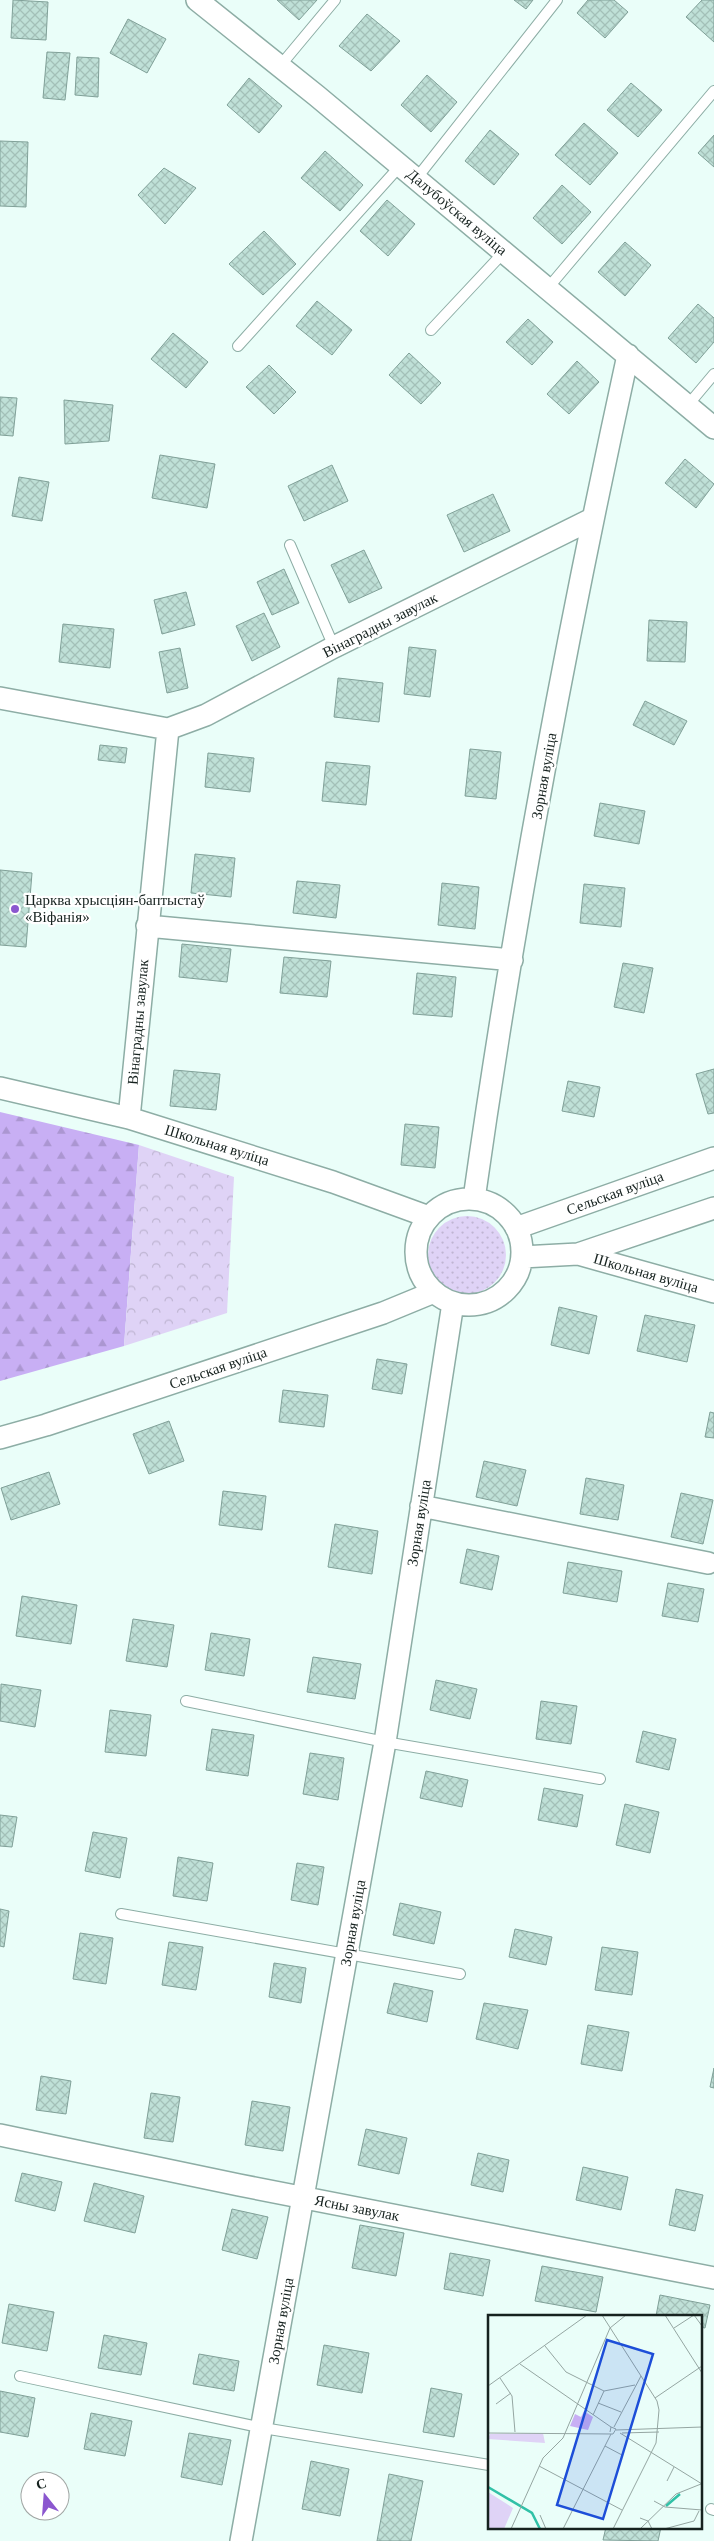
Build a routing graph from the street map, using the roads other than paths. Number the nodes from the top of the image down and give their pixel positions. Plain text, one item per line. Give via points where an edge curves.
1 (197, 0) edge
2 (335, 0) edge
3 (557, 0) edge
4 (280, 66) junction
5 (714, 91) edge
6 (408, 172) junction
7 (504, 252) junction
8 (548, 288) junction
9 (431, 330) dead end
10 (238, 346) dead end
11 (628, 355) junction
12 (714, 374) edge
13 (688, 405) junction
14 (714, 428) edge
15 (592, 519) junction
16 (290, 544) dead end
17 (334, 647) junction
18 (0, 698) edge
19 (168, 729) junction
20 (147, 926) junction
21 (512, 960) junction
22 (0, 1088) edge
23 (129, 1118) junction
24 (714, 1158) edge
25 (474, 1199) junction
26 (714, 1208) edge
27 (429, 1217) junction
28 (516, 1228) junction
29 (578, 1254) junction
30 (522, 1257) junction
31 (434, 1292) junction
32 (714, 1292) edge
33 (453, 1303) junction
34 (0, 1438) edge
35 (421, 1506) junction
36 (708, 1563) dead end
37 (186, 1701) dead end
38 (385, 1742) junction
39 (600, 1779) dead end
40 (122, 1914) dead end
41 (348, 1955) junction
42 (460, 1974) dead end
43 (0, 2135) edge
44 (302, 2197) junction
45 (714, 2278) edge
46 (20, 2376) dead end
47 (262, 2428) junction
48 (488, 2465) edge
49 (241, 2541) edge

1 - 4 street, Далубоўская вуліца
2 - 4 lane
3 - 6 lane
4 - 6 street, Далубоўская вуліца
5 - 8 lane
6 - 7 street, Далубоўская вуліца
6 - 10 lane
7 - 8 street, Далубоўская вуліца
7 - 9 lane
8 - 11 street, Далубоўская вуліца
11 - 13 street, Далубоўская вуліца
11 - 15 street, Зорная вуліца
12 - 13 lane
13 - 14 street, Далубоўская вуліца
15 - 17 street, Вінаградны завулак
15 - 21 street, Зорная вуліца
16 - 17 lane
17 - 19 street, Вінаградны завулак via 206,715
18 - 19 street
19 - 20 street, Вінаградны завулак
20 - 21 street
20 - 23 street, Вінаградны завулак
21 - 25 street, Зорная вуліца
22 - 23 street, Школьная вуліца
23 - 27 street, Школьная вуліца via 333,1182
24 - 28 street, Сельская вуліца
25 - 27 street via 442,1206
25 - 28 street via 491,1204 506,1214
26 - 29 street
27 - 31 street via 418,1235 415,1256 421,1276
28 - 30 street
29 - 30 street
29 - 32 street, Школьная вуліца
30 - 33 street via 519,1271 508,1288 492,1300 473,1305
31 - 33 street
31 - 34 street, Сельская вуліца via 46,1426
33 - 35 street, Зорная вуліца
35 - 36 street
35 - 38 street, Зорная вуліца
37 - 38 lane
38 - 39 lane
38 - 41 street, Зорная вуліца
40 - 41 lane
41 - 42 lane
41 - 44 street, Зорная вуліца
43 - 44 street, Ясны завулак
44 - 45 street, Ясны завулак
44 - 47 street, Зорная вуліца
46 - 47 lane
47 - 48 lane
47 - 49 street, Зорная вуліца

